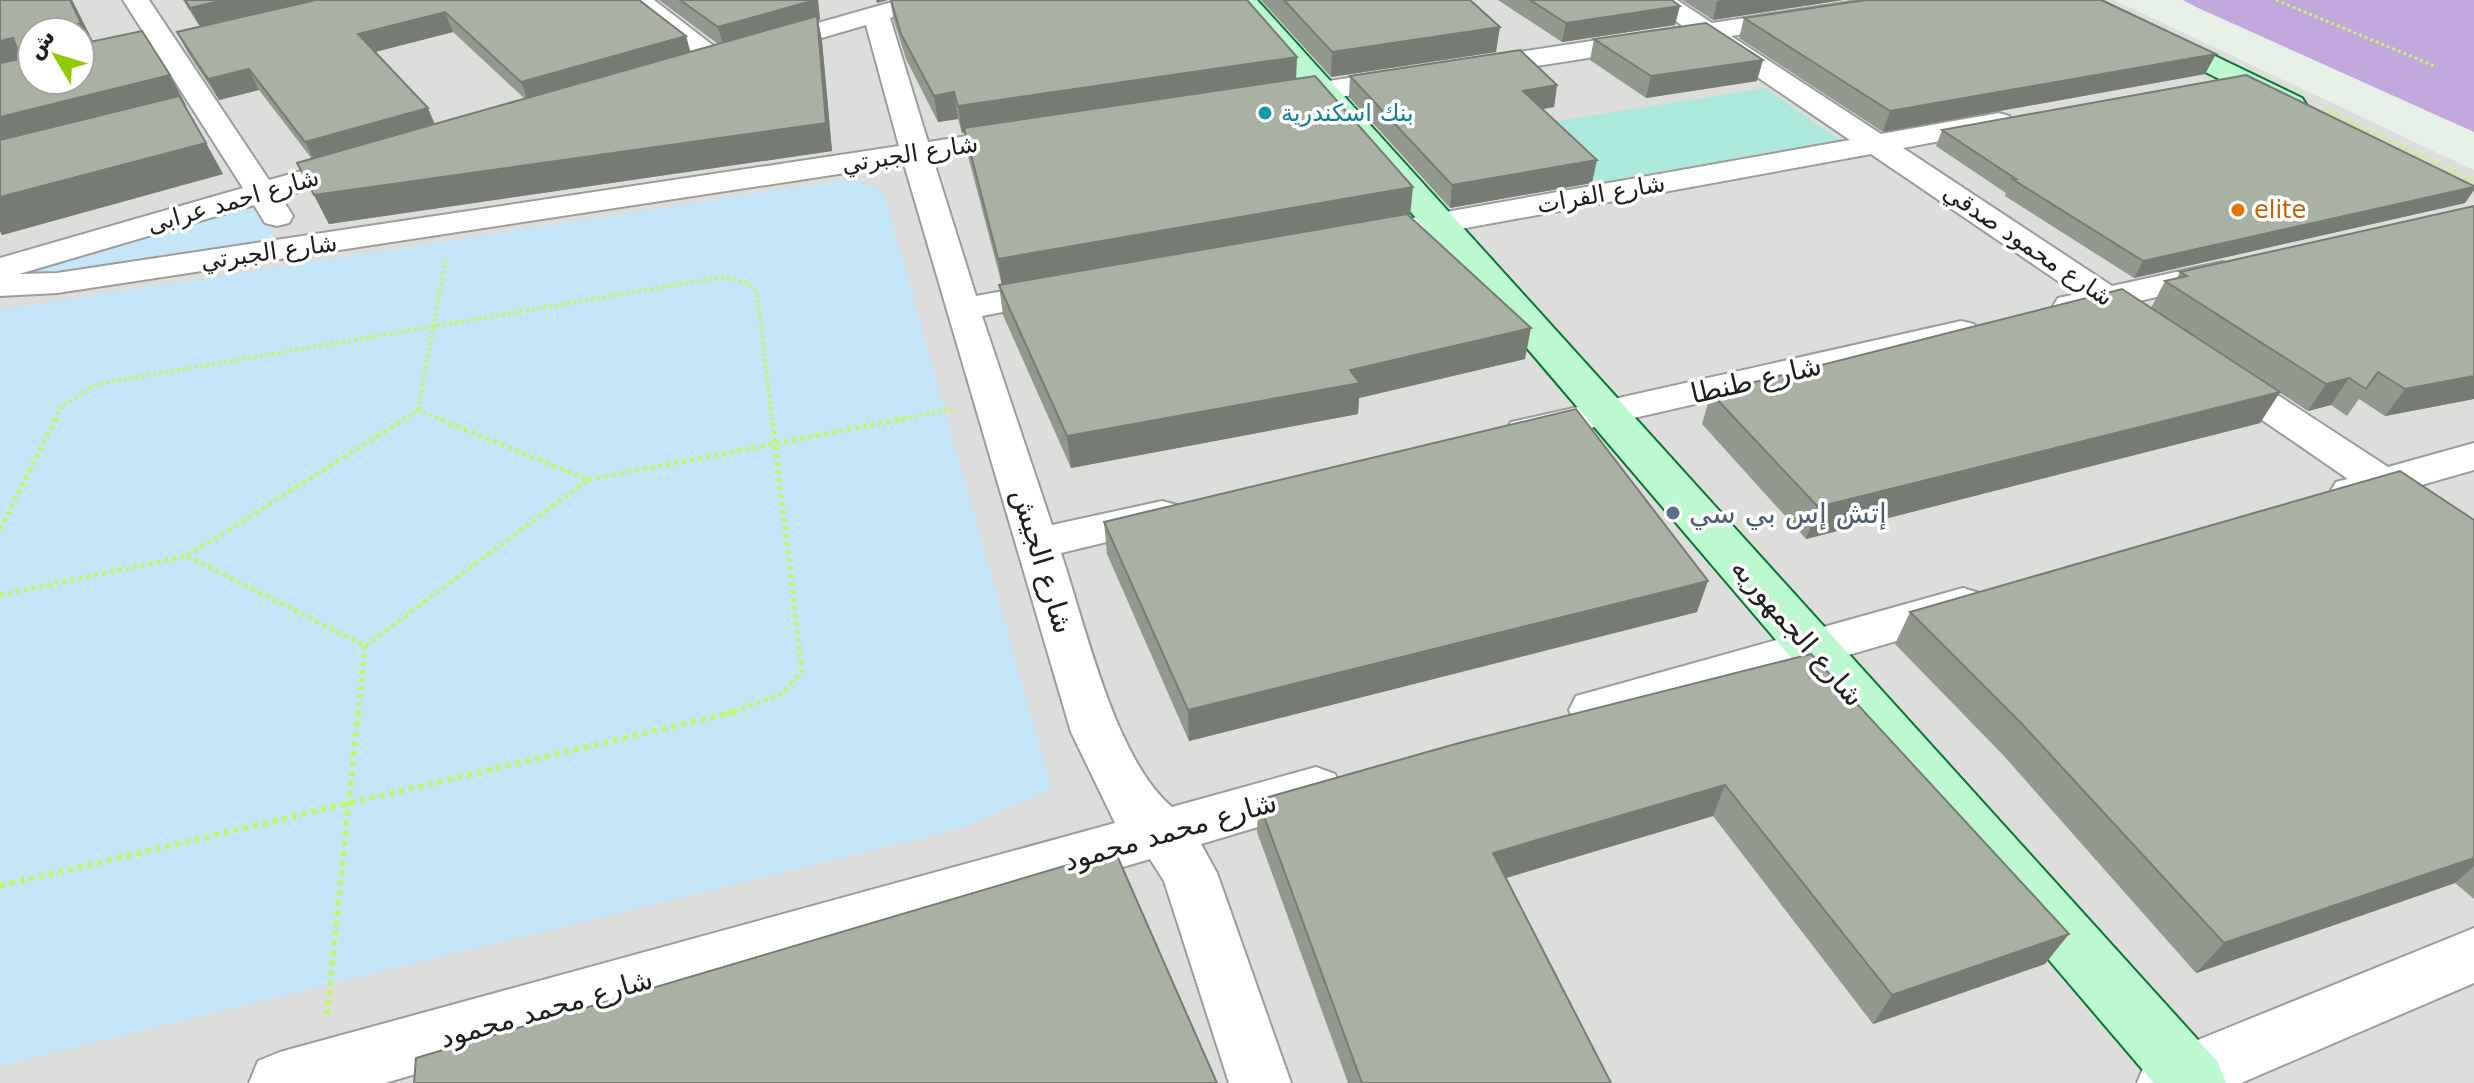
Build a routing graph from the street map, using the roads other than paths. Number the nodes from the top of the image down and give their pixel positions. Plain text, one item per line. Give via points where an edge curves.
1 (136, 0) edge
2 (926, 0) edge
3 (1243, 0) edge
4 (1660, 0) edge
5 (1913, 0) edge
6 (2079, 0) edge
7 (643, 1) edge
8 (876, 15) junction
9 (1708, 32) junction
10 (198, 39) edge
11 (167, 47) junction
12 (138, 53) edge
13 (718, 60) junction
14 (687, 69) edge
15 (2241, 79) junction
16 (2195, 87) edge
17 (1322, 91) junction
18 (1244, 103) edge
19 (210, 111) junction
20 (2028, 117) edge
21 (180, 119) edge
22 (2323, 119) edge
23 (1056, 132) edge
24 (1877, 144) junction
25 (915, 154) junction
26 (385, 157) edge
27 (264, 192) junction
28 (1438, 223) junction
29 (1331, 242) edge
30 (295, 248) junction
31 (2260, 263) edge
32 (0, 268) edge
33 (0, 285) edge
34 (1085, 286) edge
35 (2107, 298) junction
36 (962, 309) junction
37 (2146, 324) edge
38 (2199, 360) edge
39 (1606, 413) junction
40 (1483, 441) edge
41 (2474, 456) edge
42 (2382, 483) junction
43 (2307, 504) edge
44 (1191, 508) edge
45 (1038, 543) junction
46 (2474, 544) edge
47 (2008, 592) edge
48 (1813, 648) junction
49 (1556, 721) edge
50 (1359, 777) edge
51 (1163, 832) junction
52 (2474, 955) edge
53 (307, 1079) edge
54 (2184, 1080) edge
55 (1260, 1083) edge

1 - 11 street
2 - 8 street
3 - 17 main road, شارع الجمهوريه
4 - 9 street, شارع محمود صدقي
5 - 9 street
6 - 15 main road
7 - 13 street
8 - 13 street
8 - 25 street, شارع الجيش
9 - 17 street
9 - 24 street, شارع محمود صدقي
10 - 11 street
11 - 12 street
11 - 19 street
13 - 14 street
15 - 16 street
15 - 22 main road
17 - 18 street
17 - 28 main road, شارع الجمهوريه
19 - 21 street
19 - 27 street
20 - 24 street, شارع الفرات
23 - 25 street, شارع الجبرتي
24 - 28 street, شارع الفرات
24 - 35 street, شارع محمود صدقي
25 - 30 street, شارع الجبرتي
25 - 36 street, شارع الجيش
26 - 27 street, شارع احمد عرابى
27 - 30 street
27 - 32 street, شارع احمد عرابى
28 - 29 street, شارع الفرات
28 - 39 main road, شارع الجمهوريه
30 - 33 street, شارع الجبرتي via 57,283
31 - 35 street, شارع طنطا
34 - 36 street
35 - 37 street, شارع محمود صدقي
35 - 39 street, شارع طنطا
36 - 45 street, شارع الجيش
38 - 42 street
39 - 40 street, شارع طنطا
39 - 48 main road, شارع الجمهوريه
41 - 42 street
42 - 43 street
42 - 46 street
44 - 45 street
45 - 51 street, شارع الجيش via 1108,761 1134,807
47 - 48 street
48 - 49 street
48 - 54 main road, شارع الجمهوريه
50 - 51 street, شارع محمد محمود
51 - 53 street, شارع محمد محمود
51 - 55 street, شارع الجيش via 1189,873
52 - 54 street

